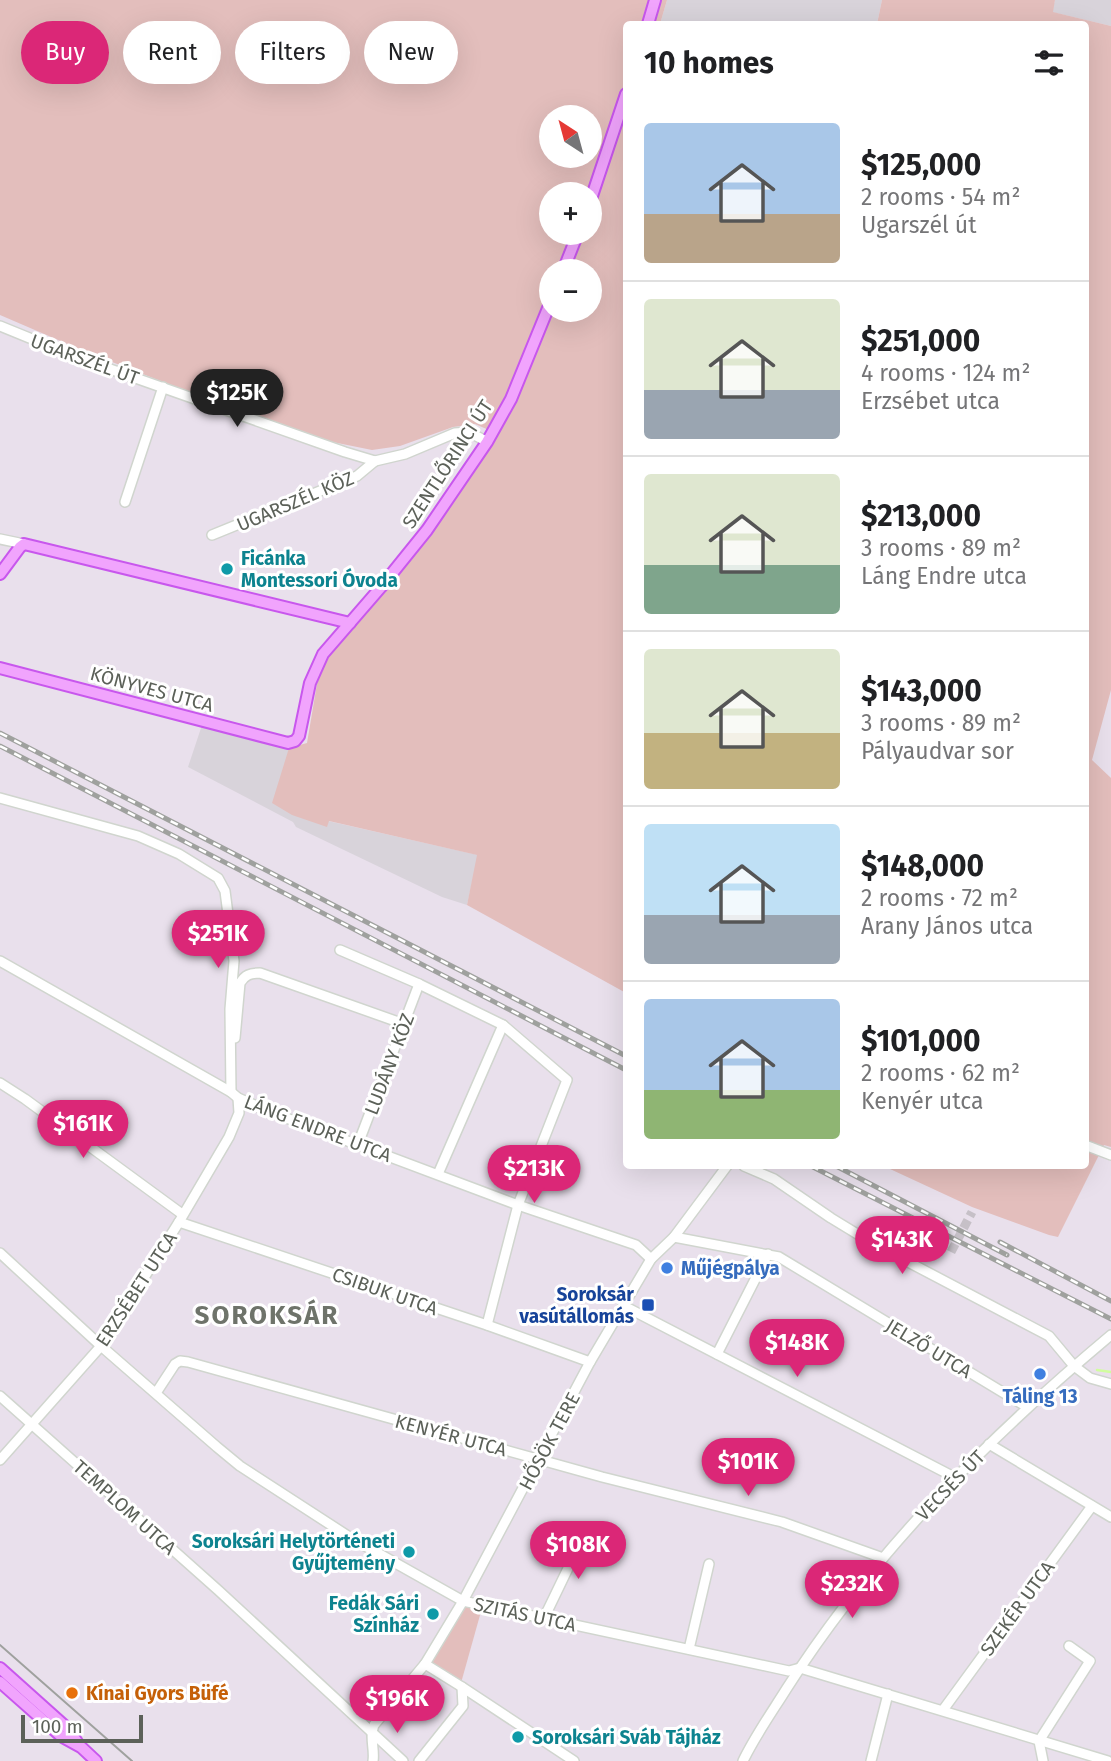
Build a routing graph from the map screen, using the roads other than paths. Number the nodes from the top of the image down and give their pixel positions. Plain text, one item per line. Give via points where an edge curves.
1 (655, 0) edge
2 (649, 21) edge
3 (623, 103) edge
4 (597, 182) edge
5 (542, 322) edge
6 (0, 326) edge
7 (163, 387) junction
8 (487, 442) junction
9 (376, 461) junction
10 (125, 502) dead end
11 (212, 535) dead end
12 (0, 539) edge
13 (24, 544) junction
14 (0, 574) edge
15 (350, 623) junction
16 (0, 668) edge
17 (295, 741) joint
18 (0, 798) edge
19 (340, 950) dead end
20 (0, 961) edge
21 (419, 984) junction
22 (404, 1024) junction
23 (503, 1026) junction
24 (230, 1049) junction
25 (0, 1083) edge
26 (235, 1095) junction
27 (358, 1144) junction
28 (1089, 1147) edge
29 (1111, 1155) edge
30 (725, 1169) edge
31 (751, 1169) edge
32 (438, 1174) junction
33 (518, 1205) junction
34 (180, 1218) junction
35 (674, 1237) junction
36 (0, 1253) edge
37 (768, 1254) junction
38 (651, 1259) junction
39 (624, 1306) junction
40 (487, 1325) junction
41 (1111, 1335) edge
42 (101, 1346) junction
43 (717, 1354) junction
44 (590, 1362) junction
45 (1074, 1366) junction
46 (1111, 1384) edge
47 (156, 1393) junction
48 (0, 1395) edge
49 (1027, 1407) junction
50 (32, 1423) junction
51 (989, 1444) junction
52 (0, 1460) edge
53 (539, 1460) junction
54 (956, 1478) junction
55 (1092, 1506) junction
56 (1111, 1517) edge
57 (586, 1531) dead end
58 (883, 1558) junction
59 (709, 1564) dead end
60 (463, 1601) junction
61 (544, 1618) junction
62 (1069, 1646) dead end
63 (689, 1649) junction
64 (425, 1664) junction
65 (0, 1668) edge
66 (800, 1668) junction
67 (0, 1682) edge
68 (462, 1686) junction
69 (888, 1694) junction
70 (943, 1710) junction
71 (372, 1731) junction
72 (1039, 1741) junction
73 (81, 1747) junction
74 (391, 1750) junction
75 (96, 1761) edge
76 (373, 1761) edge
77 (386, 1761) edge
78 (403, 1761) edge
79 (419, 1761) edge
80 (574, 1761) edge
81 (743, 1761) edge
82 (871, 1761) edge
83 (1043, 1761) edge
84 (1108, 1761) edge

1 - 2 main road
3 - 4 main road
5 - 8 main road, SZENTLŐRINCI ÚT via 511,399
6 - 7 street, UGARSZÉL ÚT
7 - 9 street, UGARSZÉL ÚT
7 - 10 street
8 - 9 street via 474,434 455,433
8 - 15 main road, SZENTLŐRINCI ÚT via 426,530
9 - 11 street, UGARSZÉL KÖZ via 357,476
12 - 13 street
13 - 14 main road
13 - 15 main road
15 - 17 main road, SZENTLŐRINCI ÚT via 315,669
16 - 17 main road, KÖNYVES UTCA via 288,743
18 - 24 street, ERZSÉBET UTCA via 146,838 218,878 225,891 234,961
19 - 21 street
20 - 26 street, LÁNG ENDRE UTCA
21 - 22 street, LUDÁNY KÖZ
21 - 23 street
22 - 24 street via 252,974 244,976 240,984 235,1040
22 - 27 street, LUDÁNY KÖZ
23 - 32 street
23 - 33 street via 567,1080
24 - 26 street, ERZSÉBET UTCA
25 - 34 street, CSIBUK UTCA
26 - 27 street, LÁNG ENDRE UTCA
26 - 34 street, ERZSÉBET UTCA via 239,1113 229,1137
27 - 32 street, LÁNG ENDRE UTCA
28 - 29 street
30 - 35 street, HŐSÖK TERE
31 - 45 street via 774,1179 872,1243 1049,1336
32 - 33 street, LÁNG ENDRE UTCA
33 - 38 street, LÁNG ENDRE UTCA via 636,1245
33 - 40 street
34 - 40 street, CSIBUK UTCA
34 - 42 street, ERZSÉBET UTCA
35 - 37 street, JELZŐ UTCA
35 - 38 street, HŐSÖK TERE
36 - 42 street, SZITÁS UTCA
37 - 43 street
37 - 49 street, JELZŐ UTCA
38 - 39 street, HŐSÖK TERE
39 - 43 street
39 - 44 street, HŐSÖK TERE
40 - 44 street, CSIBUK UTCA
41 - 45 street, VECSÉS ÚT
42 - 47 street, SZITÁS UTCA
42 - 50 street, ERZSÉBET UTCA
43 - 54 street
44 - 53 street, HŐSÖK TERE
45 - 46 street via 1090,1378
45 - 49 street, VECSÉS ÚT
47 - 53 street, KENYÉR UTCA via 175,1364 183,1361
47 - 60 street, SZITÁS UTCA via 256,1476 351,1538
48 - 50 street, TEMPLOM UTCA
49 - 51 street, VECSÉS ÚT
50 - 52 street, ERZSÉBET UTCA
50 - 71 street, TEMPLOM UTCA
51 - 54 street, VECSÉS ÚT
51 - 55 street
53 - 58 street, KENYÉR UTCA via 782,1522
53 - 60 street, HŐSÖK TERE
54 - 58 street, VECSÉS ÚT
55 - 56 street
55 - 70 street, SZEKÉR UTCA
57 - 61 street
58 - 66 street, VECSÉS ÚT
59 - 63 street
60 - 61 street, SZITÁS UTCA
60 - 64 street, HŐSÖK TERE
61 - 63 street, SZITÁS UTCA
62 - 72 street via 1090,1661
63 - 66 street, SZITÁS UTCA via 789,1671
64 - 68 street
64 - 71 street, HŐSÖK TERE
65 - 73 main road via 67,1728
66 - 69 street, SZITÁS UTCA
66 - 81 street, VECSÉS ÚT
67 - 73 main road via 61,1736
68 - 79 street via 463,1706
68 - 80 street
69 - 70 street, SZITÁS UTCA
69 - 82 street
70 - 72 street, SZITÁS UTCA
71 - 74 street, TEMPLOM UTCA
71 - 76 street
72 - 83 street
72 - 84 street, SZITÁS UTCA
73 - 75 main road
74 - 77 street
74 - 78 street, TEMPLOM UTCA

